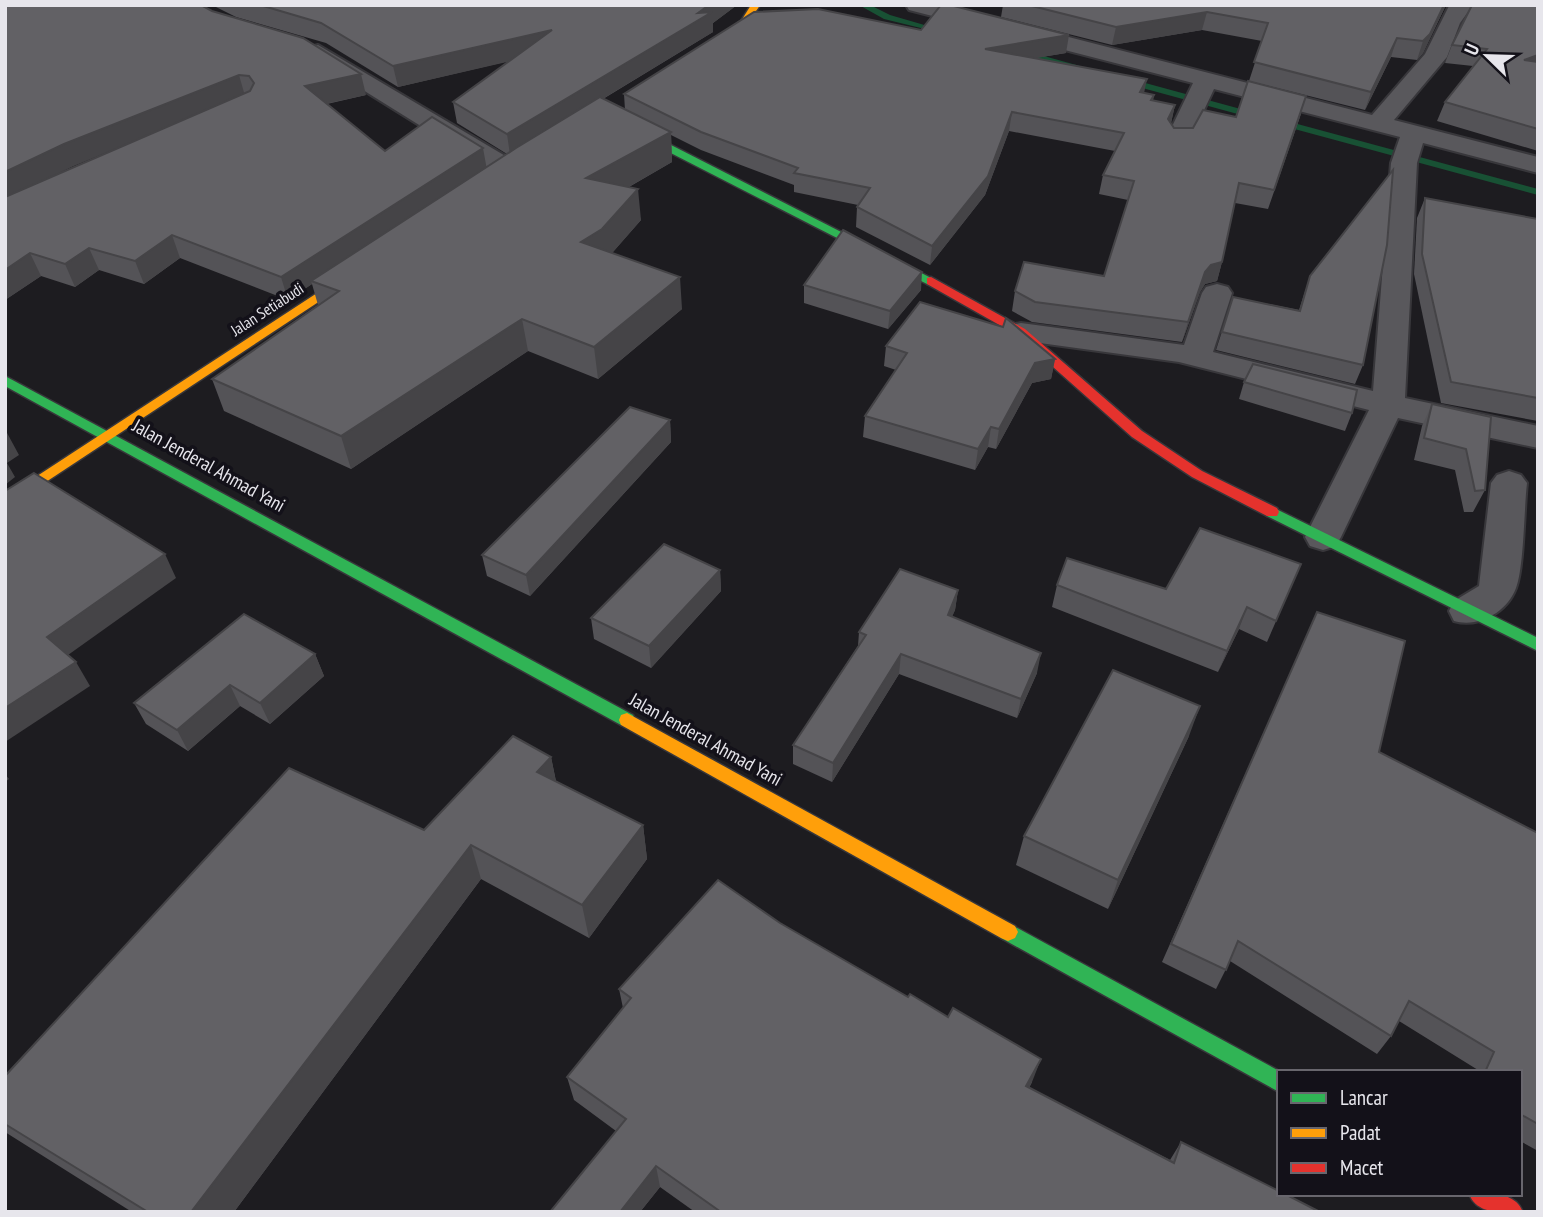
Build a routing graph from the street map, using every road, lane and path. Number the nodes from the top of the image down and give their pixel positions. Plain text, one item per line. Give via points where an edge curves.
1 (756, 5) edge
2 (917, 5) edge
3 (1462, 5) edge
4 (300, 45) edge
5 (701, 53) edge
6 (1200, 93) junction
7 (603, 114) edge
8 (1378, 123) junction
9 (1179, 139) edge
10 (1410, 145) junction
11 (1538, 165) edge
12 (510, 171) edge
13 (372, 262) edge
14 (1217, 293) dead end
15 (1021, 332) junction
16 (1196, 358) junction
17 (5, 380) edge
18 (1388, 405) junction
19 (111, 435) junction
20 (1538, 437) edge
21 (1509, 483) dead end
22 (5, 504) edge
23 (1323, 537) junction
24 (1468, 611) junction
25 (1538, 645) edge
26 (1277, 1081) edge
27 (1484, 1196) edge
28 (1538, 1206) edge
29 (1512, 1212) edge
30 (1536, 1212) edge

1 - 5 street via 744,23
2 - 6 street
3 - 8 street via 1444,30 1435,57
4 - 12 street via 333,59
6 - 8 street
6 - 9 street
7 - 15 street via 891,258
8 - 10 street
10 - 11 street
10 - 18 street
13 - 19 street, Jalan Setiabudi
14 - 16 street
15 - 16 street via 1127,344
15 - 23 street via 1137,434 1197,474
16 - 18 street
17 - 19 street, Jalan Jenderal Ahmad Yani
18 - 20 street
18 - 23 street
19 - 22 street, Jalan Setiabudi
19 - 26 street, Jalan Jenderal Ahmad Yani
21 - 24 street via 1498,587 1492,597
23 - 24 street
24 - 25 street
27 - 29 street
28 - 30 street

